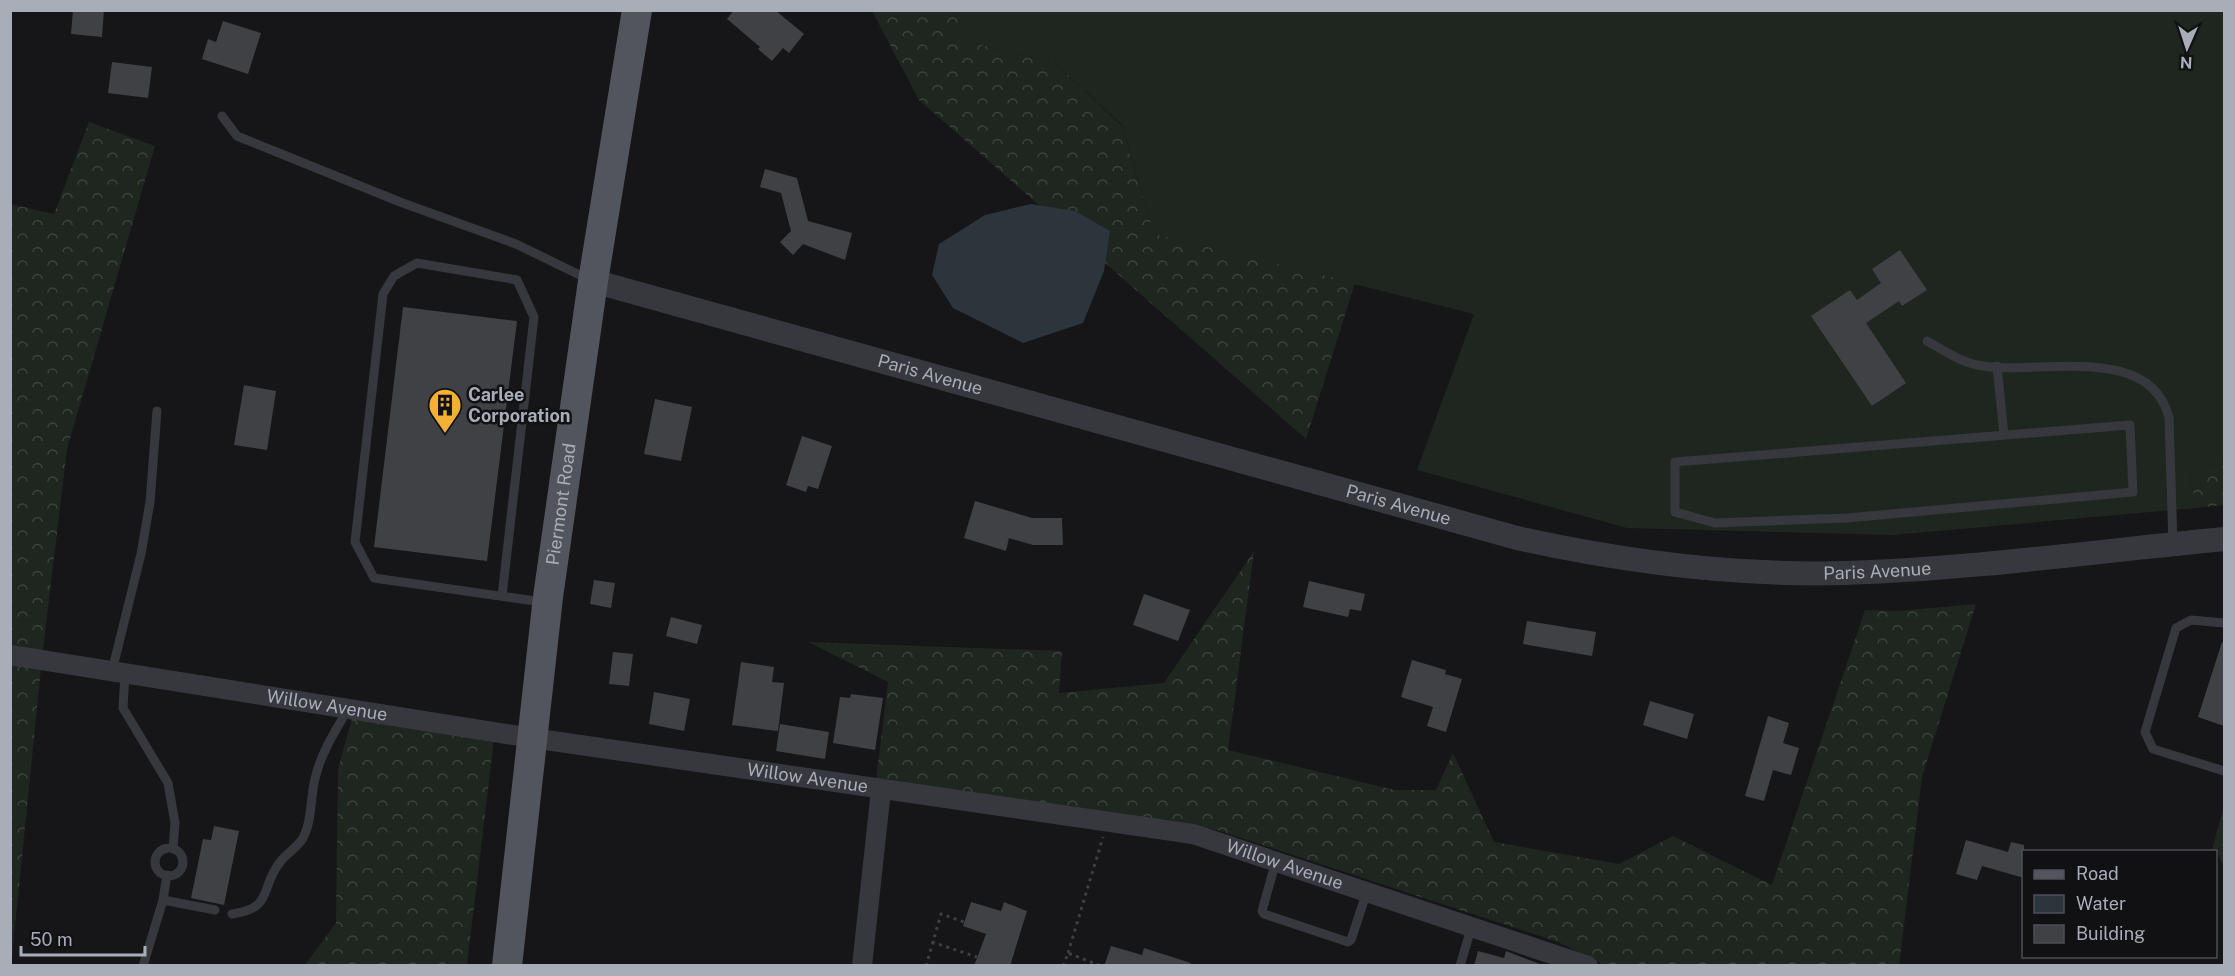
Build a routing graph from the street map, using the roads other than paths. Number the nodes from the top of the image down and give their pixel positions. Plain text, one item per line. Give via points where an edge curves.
1 (637, 10) edge
2 (222, 116) dead end
3 (593, 281) junction
4 (1927, 341) dead end
5 (1997, 366) junction
6 (157, 411) dead end
7 (2004, 435) junction
8 (2224, 539) edge
9 (2173, 544) junction
10 (502, 596) junction
11 (548, 603) junction
12 (2224, 623) edge
13 (10, 655) edge
14 (119, 673) junction
15 (348, 709) junction
16 (532, 738) junction
17 (2224, 771) edge
18 (881, 790) junction
19 (173, 849) junction
20 (1276, 861) junction
21 (166, 875) junction
22 (1367, 891) junction
23 (163, 900) junction
24 (215, 910) dead end
25 (232, 914) dead end
26 (1472, 925) junction
27 (142, 966) edge
28 (507, 966) edge
29 (862, 966) edge
30 (1460, 966) edge
31 (1588, 966) edge

1 - 3 main road, Piermont Road
2 - 3 lane via 237,136 516,244
3 - 9 street, Paris Avenue via 1562,548 1697,568 1845,573
3 - 11 main road, Piermont Road
4 - 5 lane via 1977,365
5 - 7 lane
5 - 9 lane via 2114,370 2133,375 2155,389 2165,402 2169,418
6 - 14 lane via 150,502
7 - 7 lane via 1675,462 1675,512 1715,523 1847,518 2133,492 2130,425
8 - 9 street, Paris Avenue
10 - 10 lane via 374,578 355,542 383,294 394,276 417,263 517,280 534,318
10 - 11 lane
11 - 16 main road, Piermont Road
12 - 17 lane via 2191,620 2176,628 2145,732 2153,749
13 - 14 street, Willow Avenue
14 - 15 street, Willow Avenue
14 - 19 lane via 123,708 168,783 175,823
15 - 16 street, Willow Avenue
15 - 25 lane via 326,746 316,774 302,839 280,862 251,912
16 - 18 street, Willow Avenue
16 - 28 main road, Piermont Road
18 - 20 street, Willow Avenue via 1193,834
18 - 29 street
19 - 21 lane via 183,863 175,874
19 - 21 lane via 164,849 155,859 159,871
20 - 22 street, Willow Avenue
20 - 22 lane via 1264,914 1348,942
21 - 23 lane
22 - 26 street, Willow Avenue
23 - 24 lane
23 - 27 lane
26 - 30 lane
26 - 31 street, Willow Avenue

